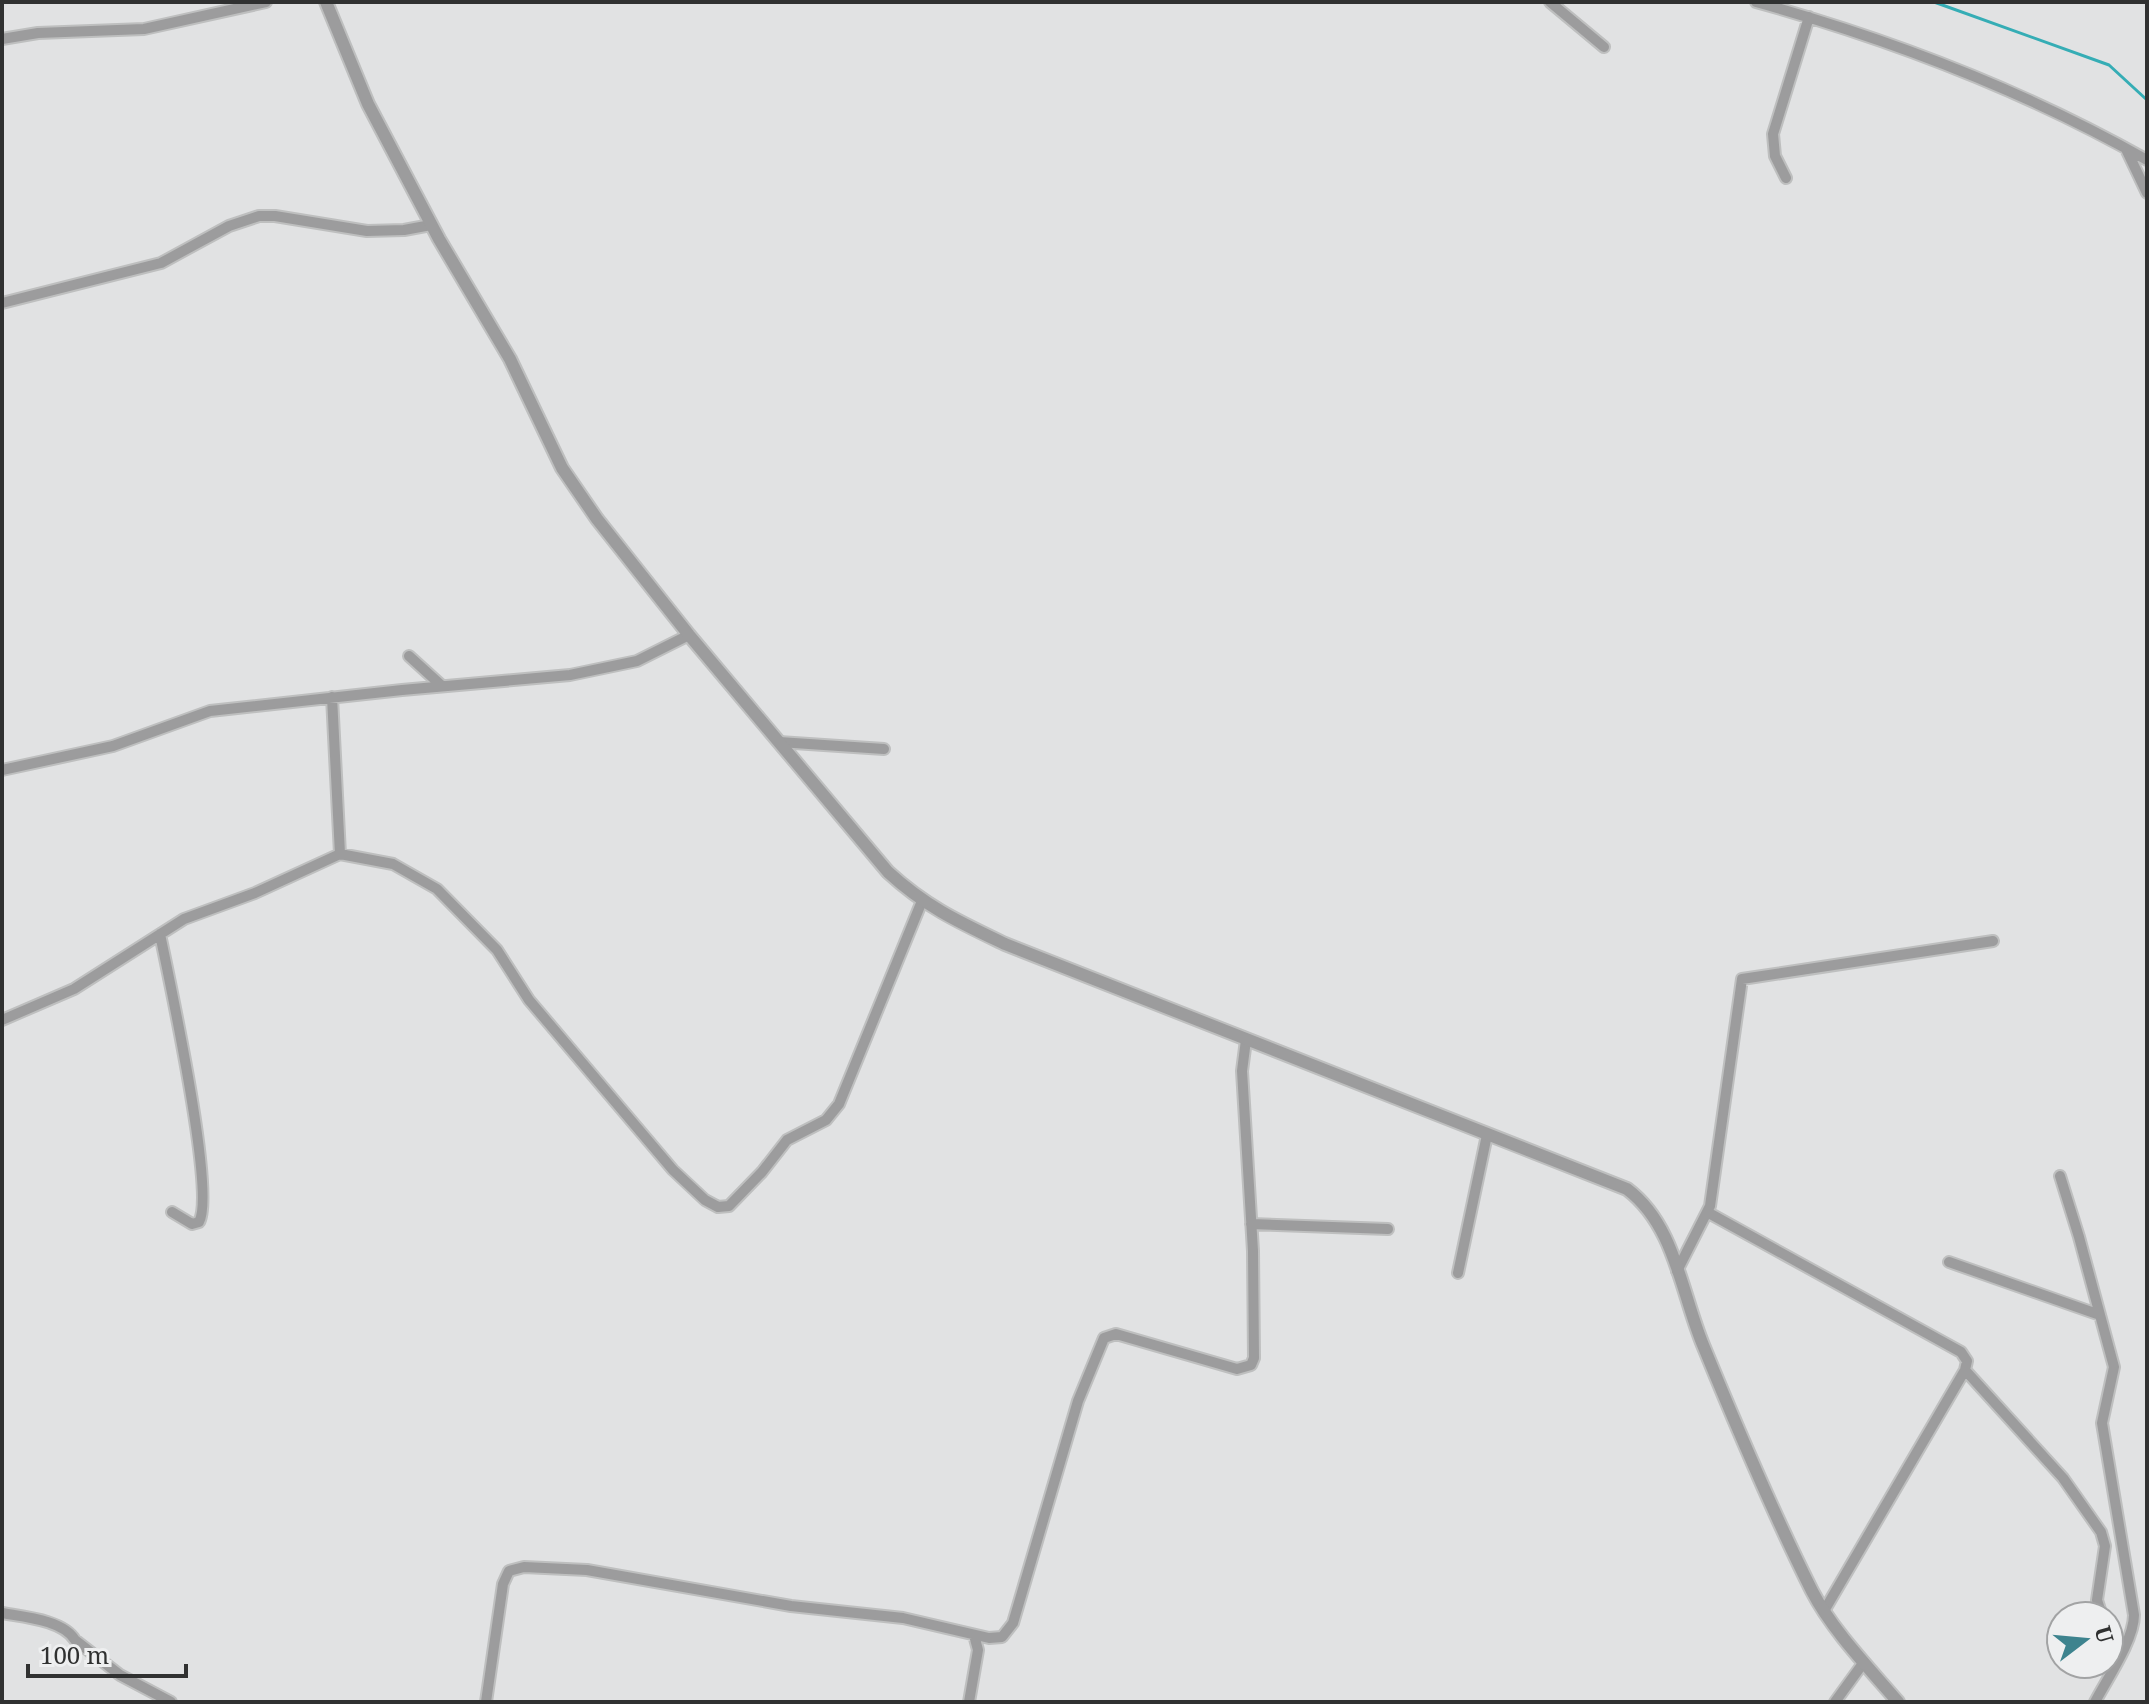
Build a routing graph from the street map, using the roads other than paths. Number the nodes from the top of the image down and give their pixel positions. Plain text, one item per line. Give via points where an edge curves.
1 (266, 2) edge
2 (326, 2) edge
3 (1550, 2) edge
4 (1756, 2) edge
5 (1809, 17) junction
6 (2, 39) edge
7 (1604, 47) dead end
8 (2125, 147) junction
9 (2147, 160) edge
10 (1786, 178) dead end
11 (2147, 193) edge
12 (431, 225) junction
13 (2, 303) edge
14 (689, 635) junction
15 (409, 656) dead end
16 (442, 686) junction
17 (332, 697) junction
18 (779, 742) junction
19 (884, 749) dead end
20 (2, 770) edge
21 (340, 854) junction
22 (922, 901) junction
23 (160, 934) junction
24 (1993, 941) dead end
25 (2, 1020) edge
26 (1246, 1040) junction
27 (1487, 1135) junction
28 (2060, 1176) dead end
29 (172, 1212) dead end
30 (1707, 1212) junction
31 (1251, 1224) junction
32 (1388, 1229) dead end
33 (1949, 1262) dead end
34 (1677, 1271) junction
35 (1458, 1273) dead end
36 (2100, 1315) junction
37 (1965, 1370) junction
38 (2097, 1600) edge
39 (1824, 1611) junction
40 (2, 1613) edge
41 (974, 1635) junction
42 (2125, 1645) edge
43 (1864, 1662) junction
44 (2107, 1680) edge
45 (171, 1702) edge
46 (486, 1702) edge
47 (969, 1702) edge
48 (1835, 1702) edge
49 (1898, 1702) edge
50 (2095, 1702) edge

1 - 6 street via 144,29
2 - 12 street via 368,104
3 - 7 street
4 - 5 street
5 - 8 street via 1995,85
5 - 10 street via 1773,134 1775,156
8 - 9 street
8 - 11 street
12 - 13 street via 354,230 259,216 161,263
12 - 14 street via 510,359 562,468
14 - 16 street via 615,667
14 - 18 street
15 - 16 street
16 - 17 street
17 - 20 street via 210,711 113,746
17 - 21 street
18 - 19 street
18 - 22 street via 888,872
21 - 22 street via 393,864 437,889 497,950 529,1000 673,1170 718,1207 729,1206 787,1140 826,1120 839,1104
21 - 23 street
22 - 26 street via 1005,944
23 - 25 street via 74,989
23 - 29 street via 186,1061 204,1197 199,1222 192,1224
24 - 30 street via 1742,979
26 - 27 street
26 - 31 street via 1242,1071
27 - 34 street via 1627,1189 1658,1221
27 - 35 street
28 - 36 street
30 - 34 street
30 - 37 street via 1961,1352
31 - 32 street
31 - 41 street via 1251,1365 1237,1369 1116,1334 1104,1338 1078,1401 1013,1623 1002,1637
33 - 36 street
34 - 39 street via 1773,1509
36 - 42 street via 2115,1373 2102,1423 2134,1615
37 - 38 street via 2063,1478 2101,1532 2105,1546
37 - 39 street
39 - 43 street
40 - 45 street via 70,1632 120,1675
41 - 46 street via 903,1618 791,1606 631,1576 524,1567 509,1571 503,1584
41 - 47 street via 978,1650
43 - 48 street
43 - 49 street
44 - 50 street

